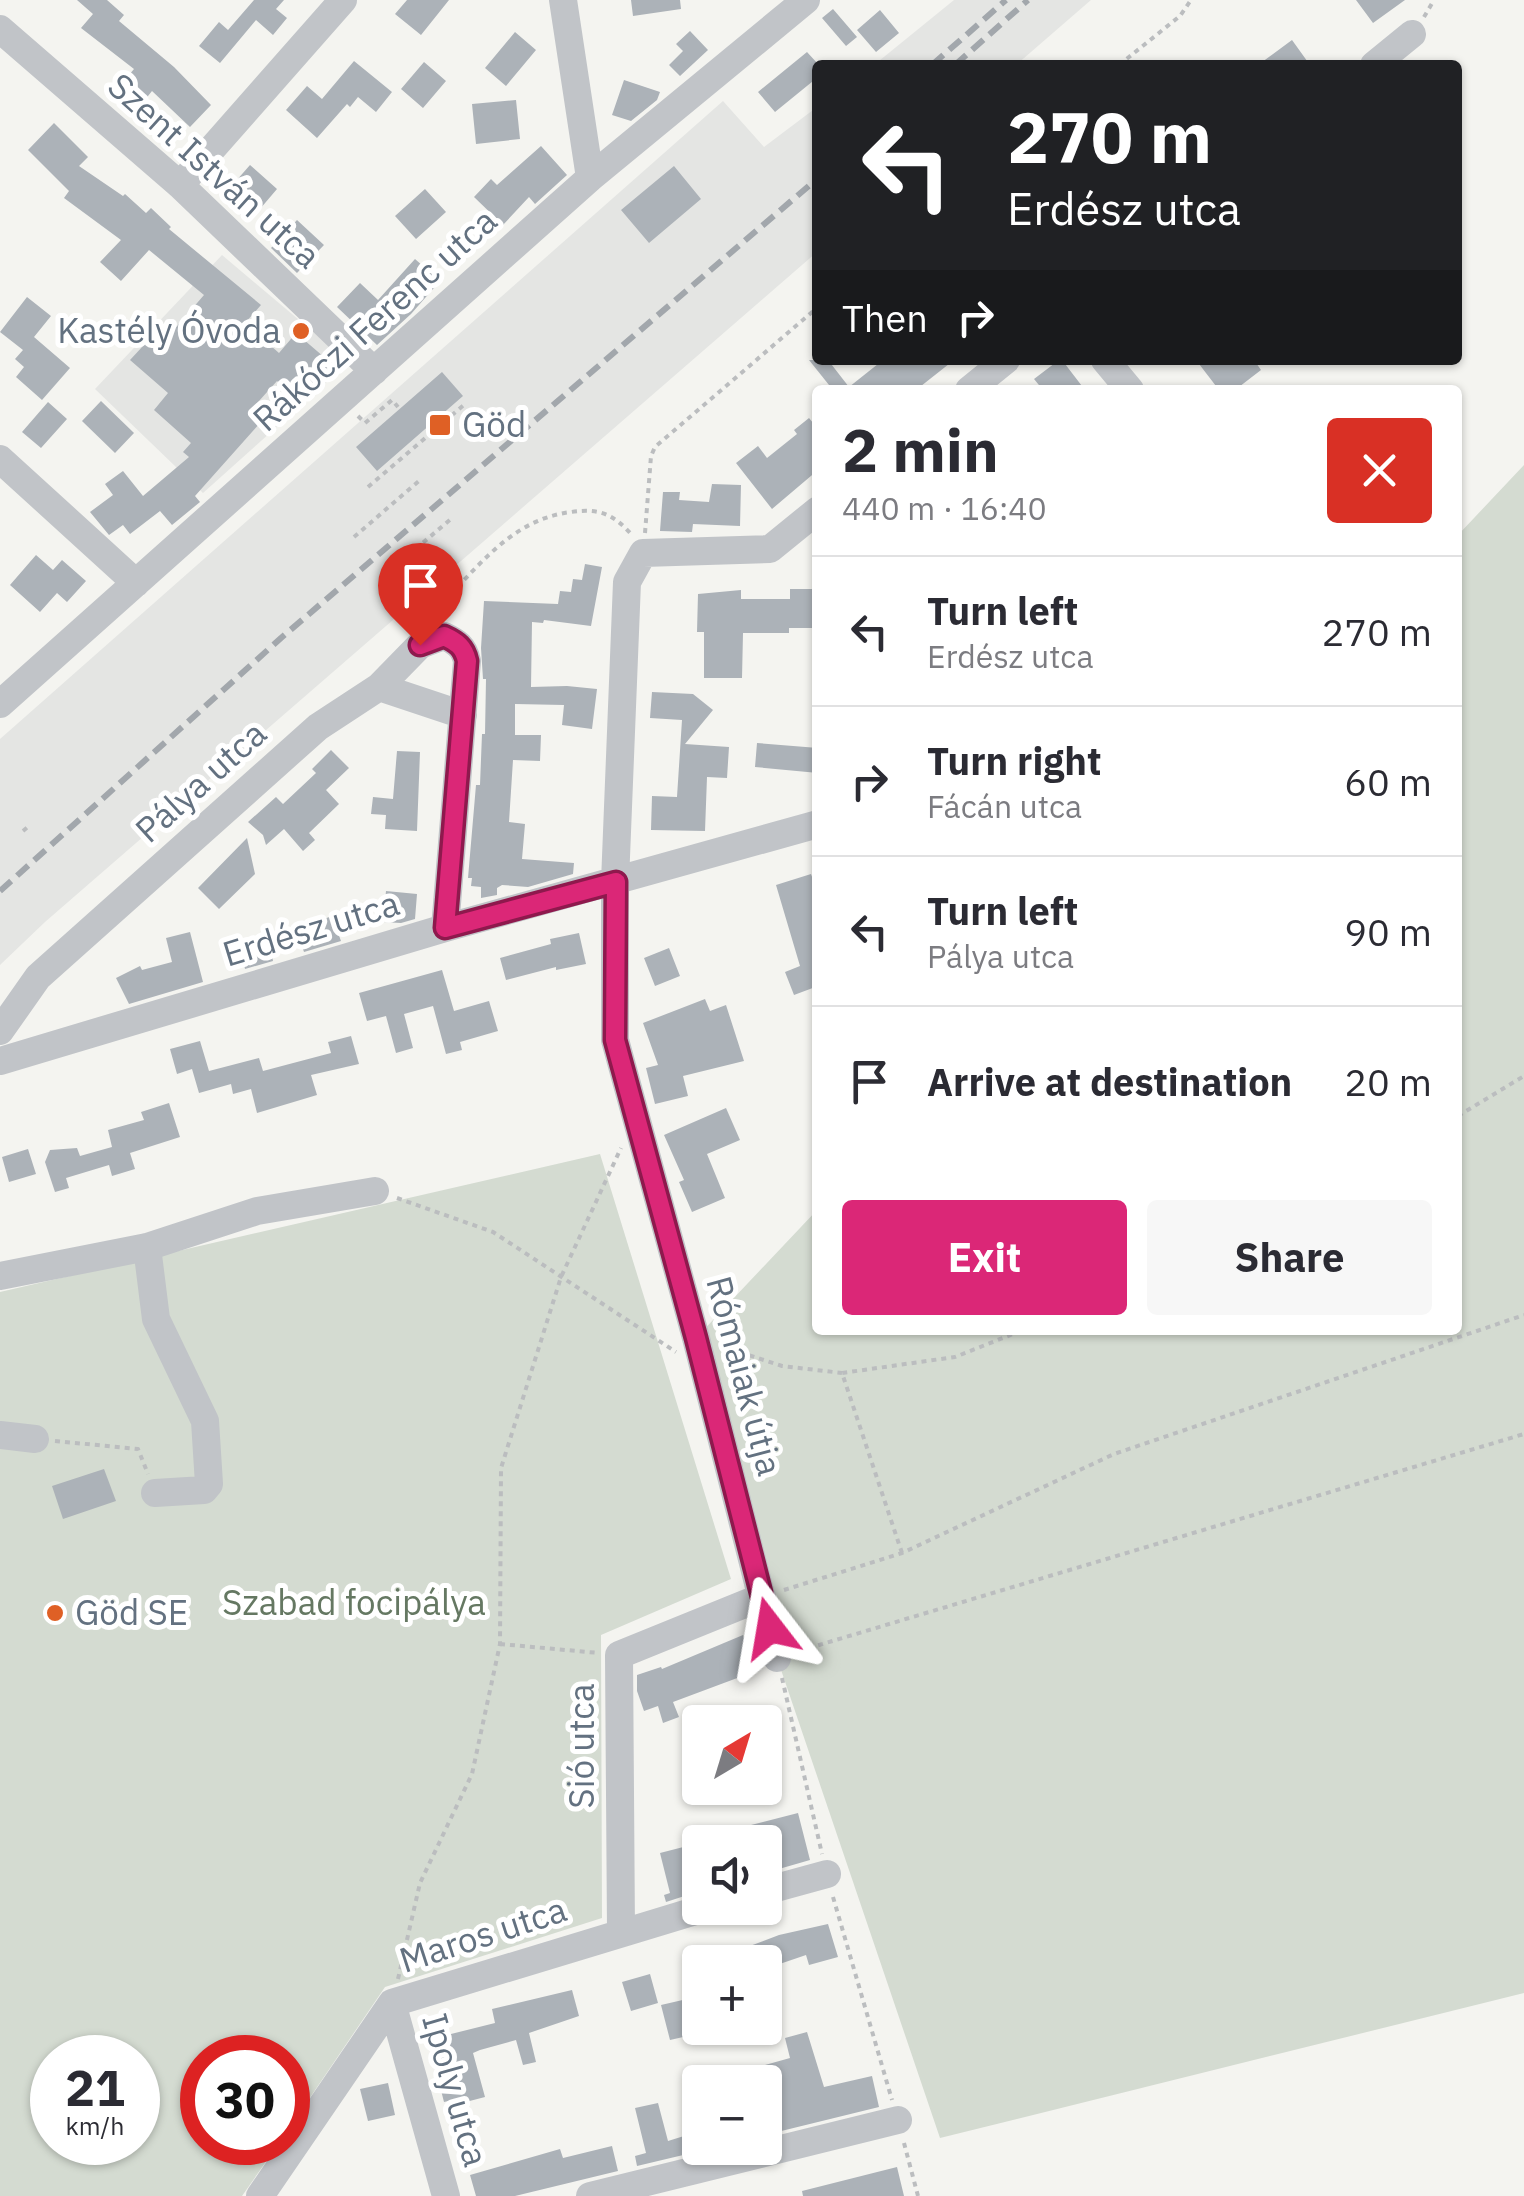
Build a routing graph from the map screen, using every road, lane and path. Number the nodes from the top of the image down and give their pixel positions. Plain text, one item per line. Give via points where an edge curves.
1 (343, 0) edge
2 (563, 0) edge
3 (806, 0) edge
4 (1191, 0) edge
5 (0, 30) edge
6 (1412, 34) dead end
7 (1124, 60) edge
8 (1380, 60) edge
9 (590, 178) junction
10 (180, 185) junction
11 (812, 313) edge
12 (1000, 365) edge
13 (1109, 365) edge
14 (374, 371) junction
15 (974, 385) edge
16 (1126, 385) edge
17 (343, 398) junction
18 (466, 403) dead end
19 (398, 407) dead end
20 (0, 460) edge
21 (420, 480) dead end
22 (368, 487) dead end
23 (812, 515) edge
24 (452, 518) dead end
25 (354, 538) dead end
26 (640, 558) junction
27 (386, 575) dead end
28 (449, 582) dead end
29 (136, 583) junction
30 (422, 607) dead end
31 (429, 615) dead end
32 (379, 688) junction
33 (0, 704) edge
34 (463, 714) junction
35 (29, 826) dead end
36 (812, 826) edge
37 (23, 832) dead end
38 (616, 882) junction
39 (445, 928) junction
40 (0, 1032) edge
41 (0, 1061) edge
42 (1524, 1076) edge
43 (1462, 1114) edge
44 (636, 1117) junction
45 (375, 1191) joint
46 (147, 1246) junction
47 (0, 1276) edge
48 (561, 1277) junction
49 (1524, 1315) edge
50 (1010, 1335) edge
51 (696, 1338) junction
52 (704, 1371) junction
53 (842, 1373) junction
54 (1524, 1434) edge
55 (0, 1435) edge
56 (34, 1439) joint
57 (154, 1493) joint
58 (902, 1552) junction
59 (762, 1597) junction
60 (500, 1644) junction
61 (620, 1655) junction
62 (777, 1658) junction
63 (826, 1874) junction
64 (782, 1886) edge
65 (682, 1914) edge
66 (621, 1931) junction
67 (392, 2004) junction
68 (898, 2120) junction
69 (260, 2196) edge
70 (446, 2196) edge
71 (590, 2196) edge
72 (918, 2196) edge

1 - 10 street
2 - 9 street
3 - 9 street, Rákóczi Ferenc utca
4 - 7 path
5 - 10 street, Szent István utca
6 - 8 street
9 - 14 street, Rákóczi Ferenc utca
10 - 14 street, Szent István utca
11 - 26 path via 655,448
12 - 15 street
13 - 16 street
14 - 17 street, Rákóczi Ferenc utca
17 - 19 path via 364,424 392,400
17 - 29 street, Rákóczi Ferenc utca
18 - 22 path
20 - 29 street
21 - 25 path
23 - 26 street via 770,549
24 - 27 path
26 - 31 path via 616,518 589,510 552,514 520,528
26 - 38 street, Rómaiak útja via 627,582
28 - 30 path
29 - 33 street, Rákóczi Ferenc utca
32 - 34 street
32 - 34 street, Pálya utca via 420,645 444,636 464,650 467,661
32 - 40 street, Pálya utca via 318,727 38,976
34 - 39 street
35 - 37 path
36 - 38 street, Erdész utca
38 - 39 street, Erdész utca
38 - 44 street, Rómaiak útja via 615,1040
39 - 41 street, Erdész utca
42 - 43 path
44 - 48 path
44 - 51 street, Rómaiak útja
45 - 46 street via 256,1210
45 - 48 path via 493,1232
46 - 47 street
46 - 57 street via 156,1319 205,1421 209,1484 204,1490
48 - 52 path
48 - 60 path via 502,1468
49 - 58 path via 1114,1454
50 - 53 path via 955,1357
51 - 52 street, Rómaiak útja
51 - 53 path via 782,1366
52 - 59 street, Rómaiak útja
53 - 58 path
54 - 62 path
55 - 56 street
56 - 57 path via 138,1449
58 - 59 path
59 - 61 street, Sió utca
59 - 62 street, Rómaiak útja
60 - 61 path
60 - 67 path via 472,1774 420,1883
61 - 66 street, Sió utca
62 - 63 path
63 - 64 street
63 - 68 path
65 - 66 street, Maros utca
66 - 67 street, Maros utca
67 - 69 street, Maros utca
67 - 70 street, Ipoly utca
68 - 71 street
68 - 72 path

